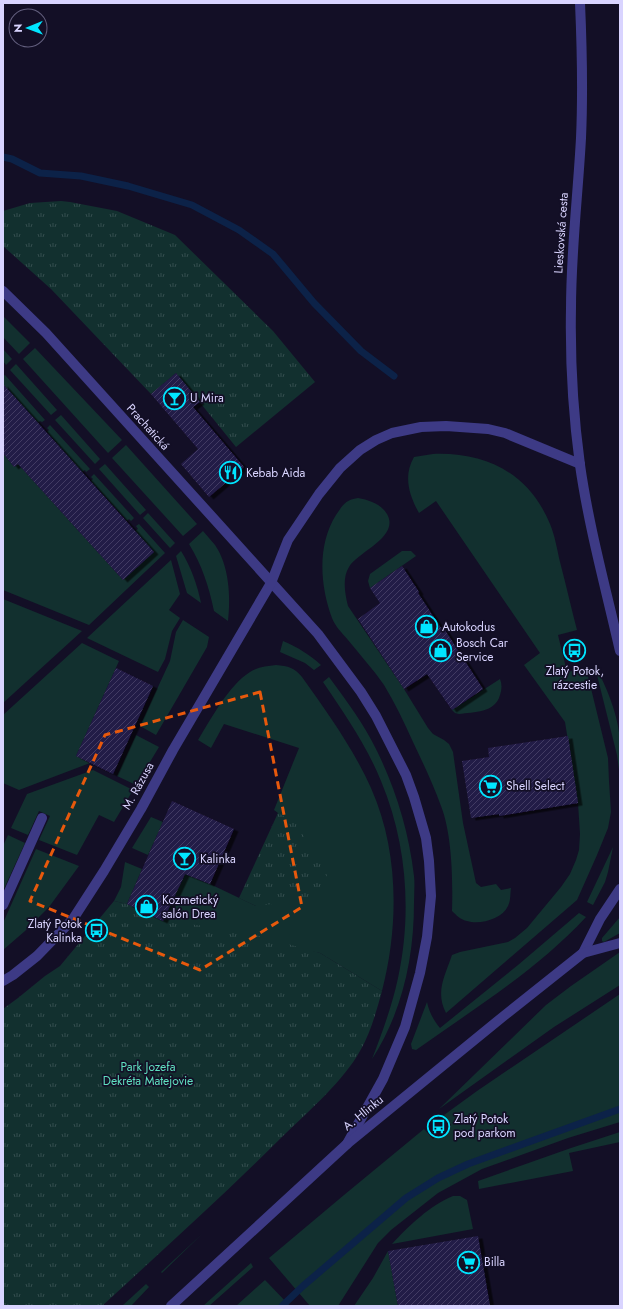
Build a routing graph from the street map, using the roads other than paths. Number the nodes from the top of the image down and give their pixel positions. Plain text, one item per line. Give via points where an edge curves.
1 (580, 3) edge
2 (3, 291) edge
3 (580, 464) junction
4 (271, 583) junction
5 (620, 651) edge
6 (42, 818) dead end
7 (620, 890) edge
8 (3, 906) edge
9 (620, 943) edge
10 (584, 954) junction
11 (3, 981) edge
12 (347, 1144) junction
13 (171, 1306) edge

1 - 3 street, Lieskovská cesta via 582,114 572,254 571,308 573,394
2 - 4 street, Prachatická via 46,333
3 - 4 street via 505,433 488,429 446,426 392,433 360,450 340,468 319,494 288,540
3 - 5 street, Lieskovská cesta via 597,554
4 - 11 street, M. Rázusa via 137,816 73,919 37,956
4 - 12 street, Prachatická via 323,640 376,716 406,776 426,838 431,896 430,918 411,1009 396,1050
6 - 8 street
7 - 10 street via 600,919
9 - 10 street
10 - 12 street, A. Hlinku via 504,1015
12 - 13 street, A. Hlinku

